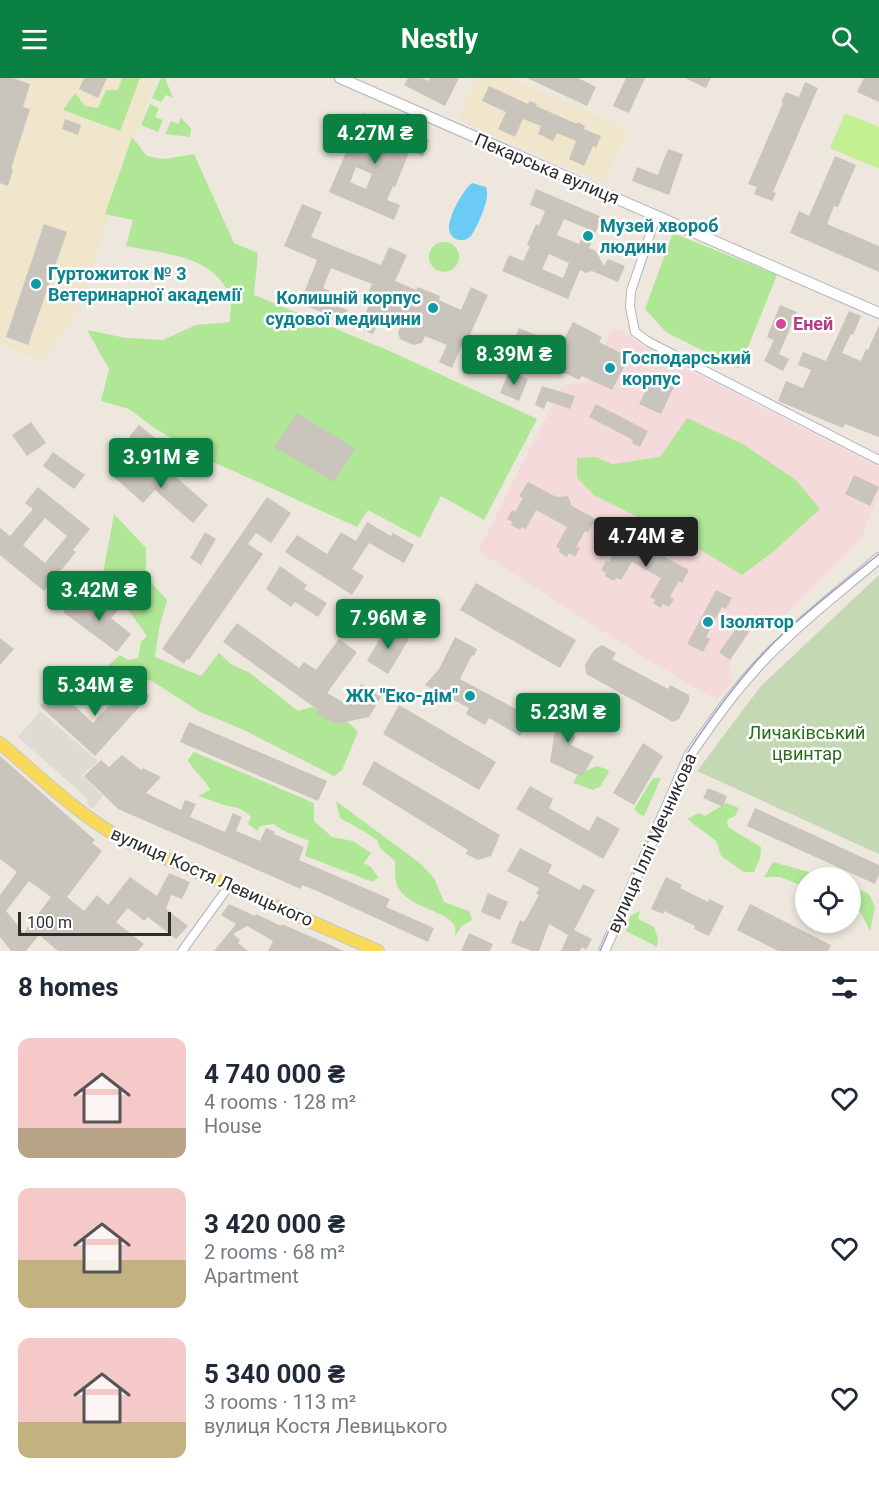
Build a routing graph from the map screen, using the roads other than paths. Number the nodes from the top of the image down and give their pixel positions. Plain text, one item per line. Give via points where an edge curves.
1 (340, 78) edge
2 (656, 217) junction
3 (879, 313) edge
4 (879, 460) edge
5 (879, 558) edge
6 (0, 743) edge
7 (228, 886) junction
8 (182, 951) edge
9 (378, 951) edge
10 (604, 951) edge

1 - 2 street, Пекарська вулиця
2 - 3 street, Пекарська вулиця
2 - 4 street via 631,291 635,332
5 - 10 street, вулиця Іллі Мечникова via 784,639 699,742 684,766
6 - 7 main road, вулиця Костя Левицького via 103,828
7 - 8 street
7 - 9 main road, вулиця Костя Левицького

